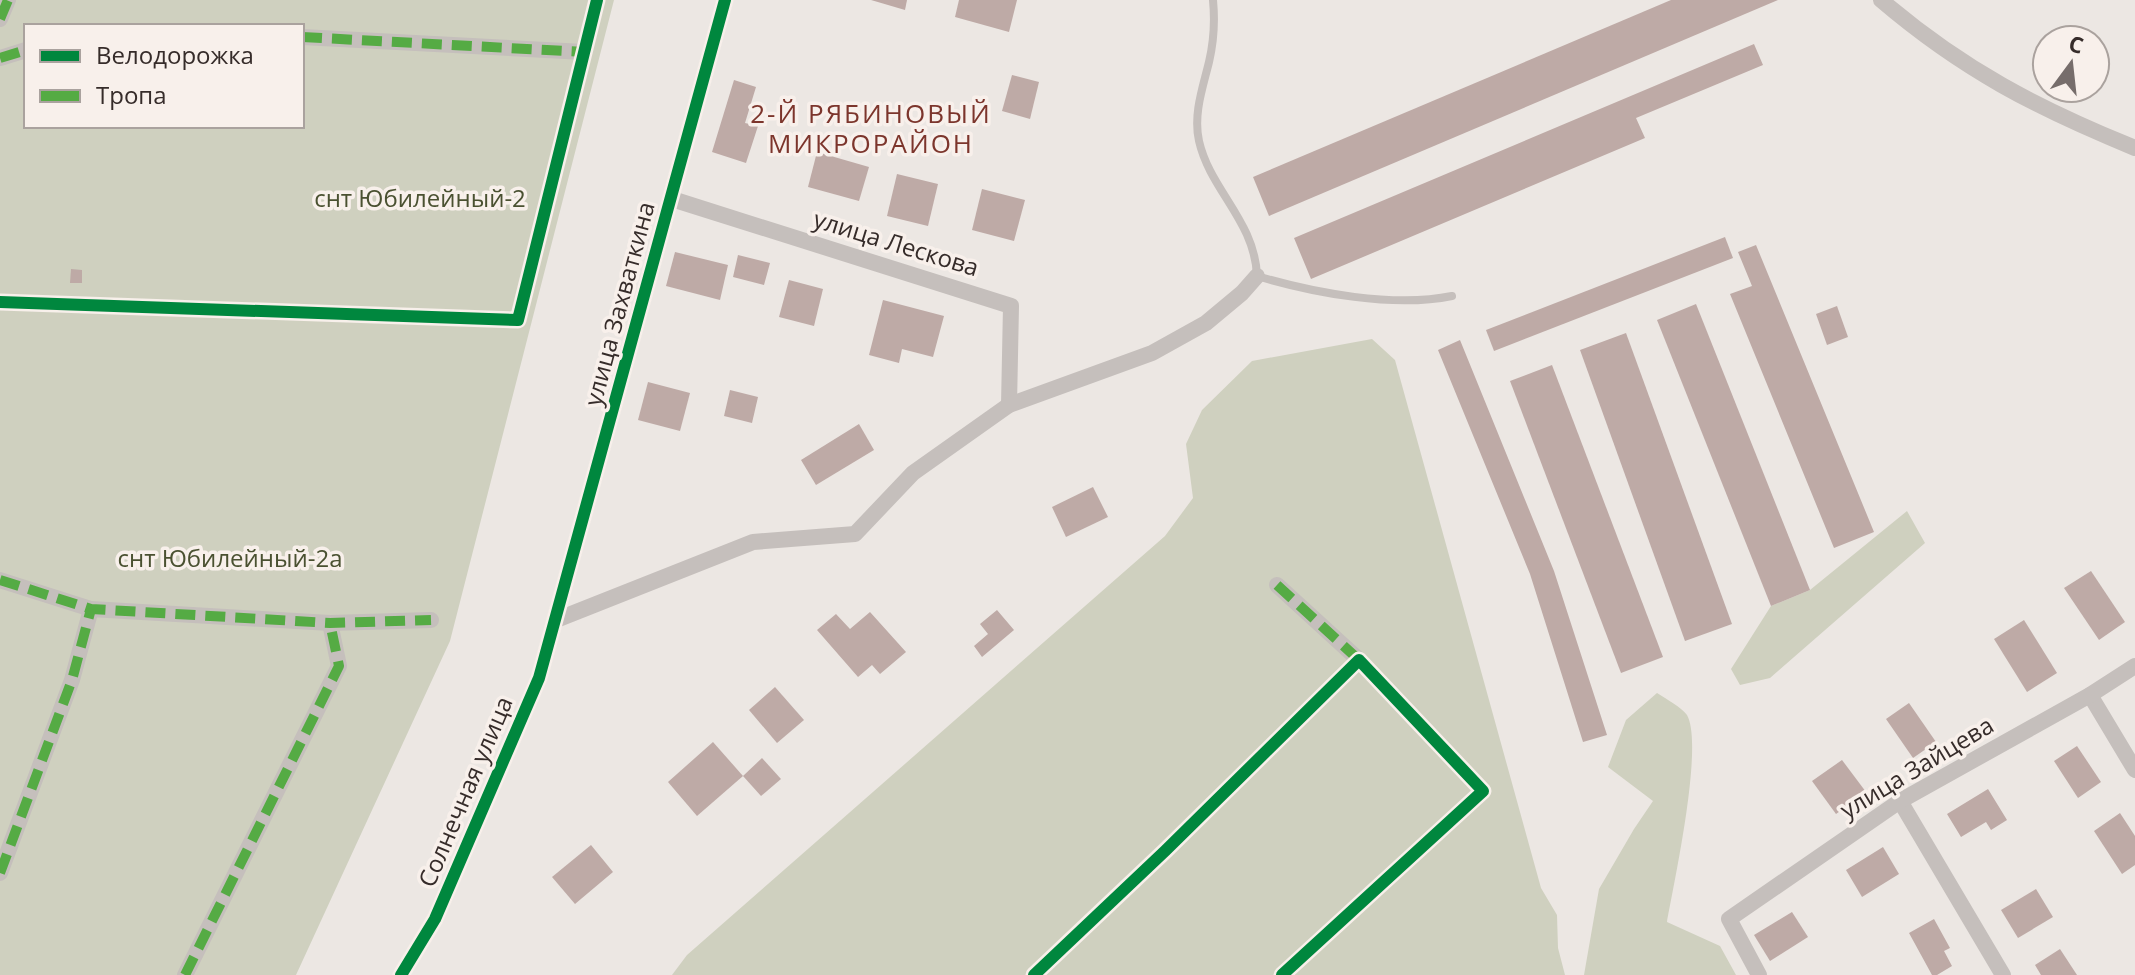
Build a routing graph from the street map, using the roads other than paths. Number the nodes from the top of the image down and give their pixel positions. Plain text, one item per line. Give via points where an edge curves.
1 (8, 0) edge
2 (597, 0) edge
3 (725, 0) edge
4 (1213, 0) edge
5 (1881, 0) edge
6 (0, 19) edge
7 (304, 37) edge
8 (24, 51) edge
9 (584, 52) junction
10 (0, 58) edge
11 (2135, 148) edge
12 (672, 199) junction
13 (1257, 276) junction
14 (1452, 296) dead end
15 (0, 302) edge
16 (1009, 405) junction
17 (0, 580) edge
18 (1277, 585) dead end
19 (91, 609) junction
20 (431, 620) dead end
21 (556, 620) junction
22 (330, 623) junction
23 (1359, 660) junction
24 (2135, 666) edge
25 (2090, 695) junction
26 (2135, 770) edge
27 (1900, 801) junction
28 (0, 873) edge
29 (185, 975) edge
30 (401, 975) edge
31 (1034, 975) edge
32 (1282, 975) edge
33 (1759, 975) edge
34 (2003, 975) edge

1 - 6 street
2 - 9 street
3 - 12 street, улица Захваткина
4 - 13 lane via 1214,34 1199,104 1199,141 1247,232
5 - 11 street via 1929,40 2000,85
7 - 9 street
8 - 10 street
9 - 15 street via 518,320
12 - 16 street, улица Лескова via 1011,306
12 - 21 street, улица Захваткина
13 - 14 lane via 1332,293 1431,301
13 - 16 street via 1206,323 1152,353
16 - 21 street via 913,473 855,534 753,542
17 - 19 street
18 - 23 street
19 - 22 street
19 - 28 street via 72,680
20 - 22 street
21 - 30 street, Солнечная улица via 539,678 435,919
22 - 29 street via 339,666
23 - 31 street
23 - 32 street via 1483,791
24 - 25 street, улица Зайцева
25 - 26 street
25 - 27 street, улица Зайцева
27 - 33 street, улица Зайцева via 1729,919
27 - 34 street

